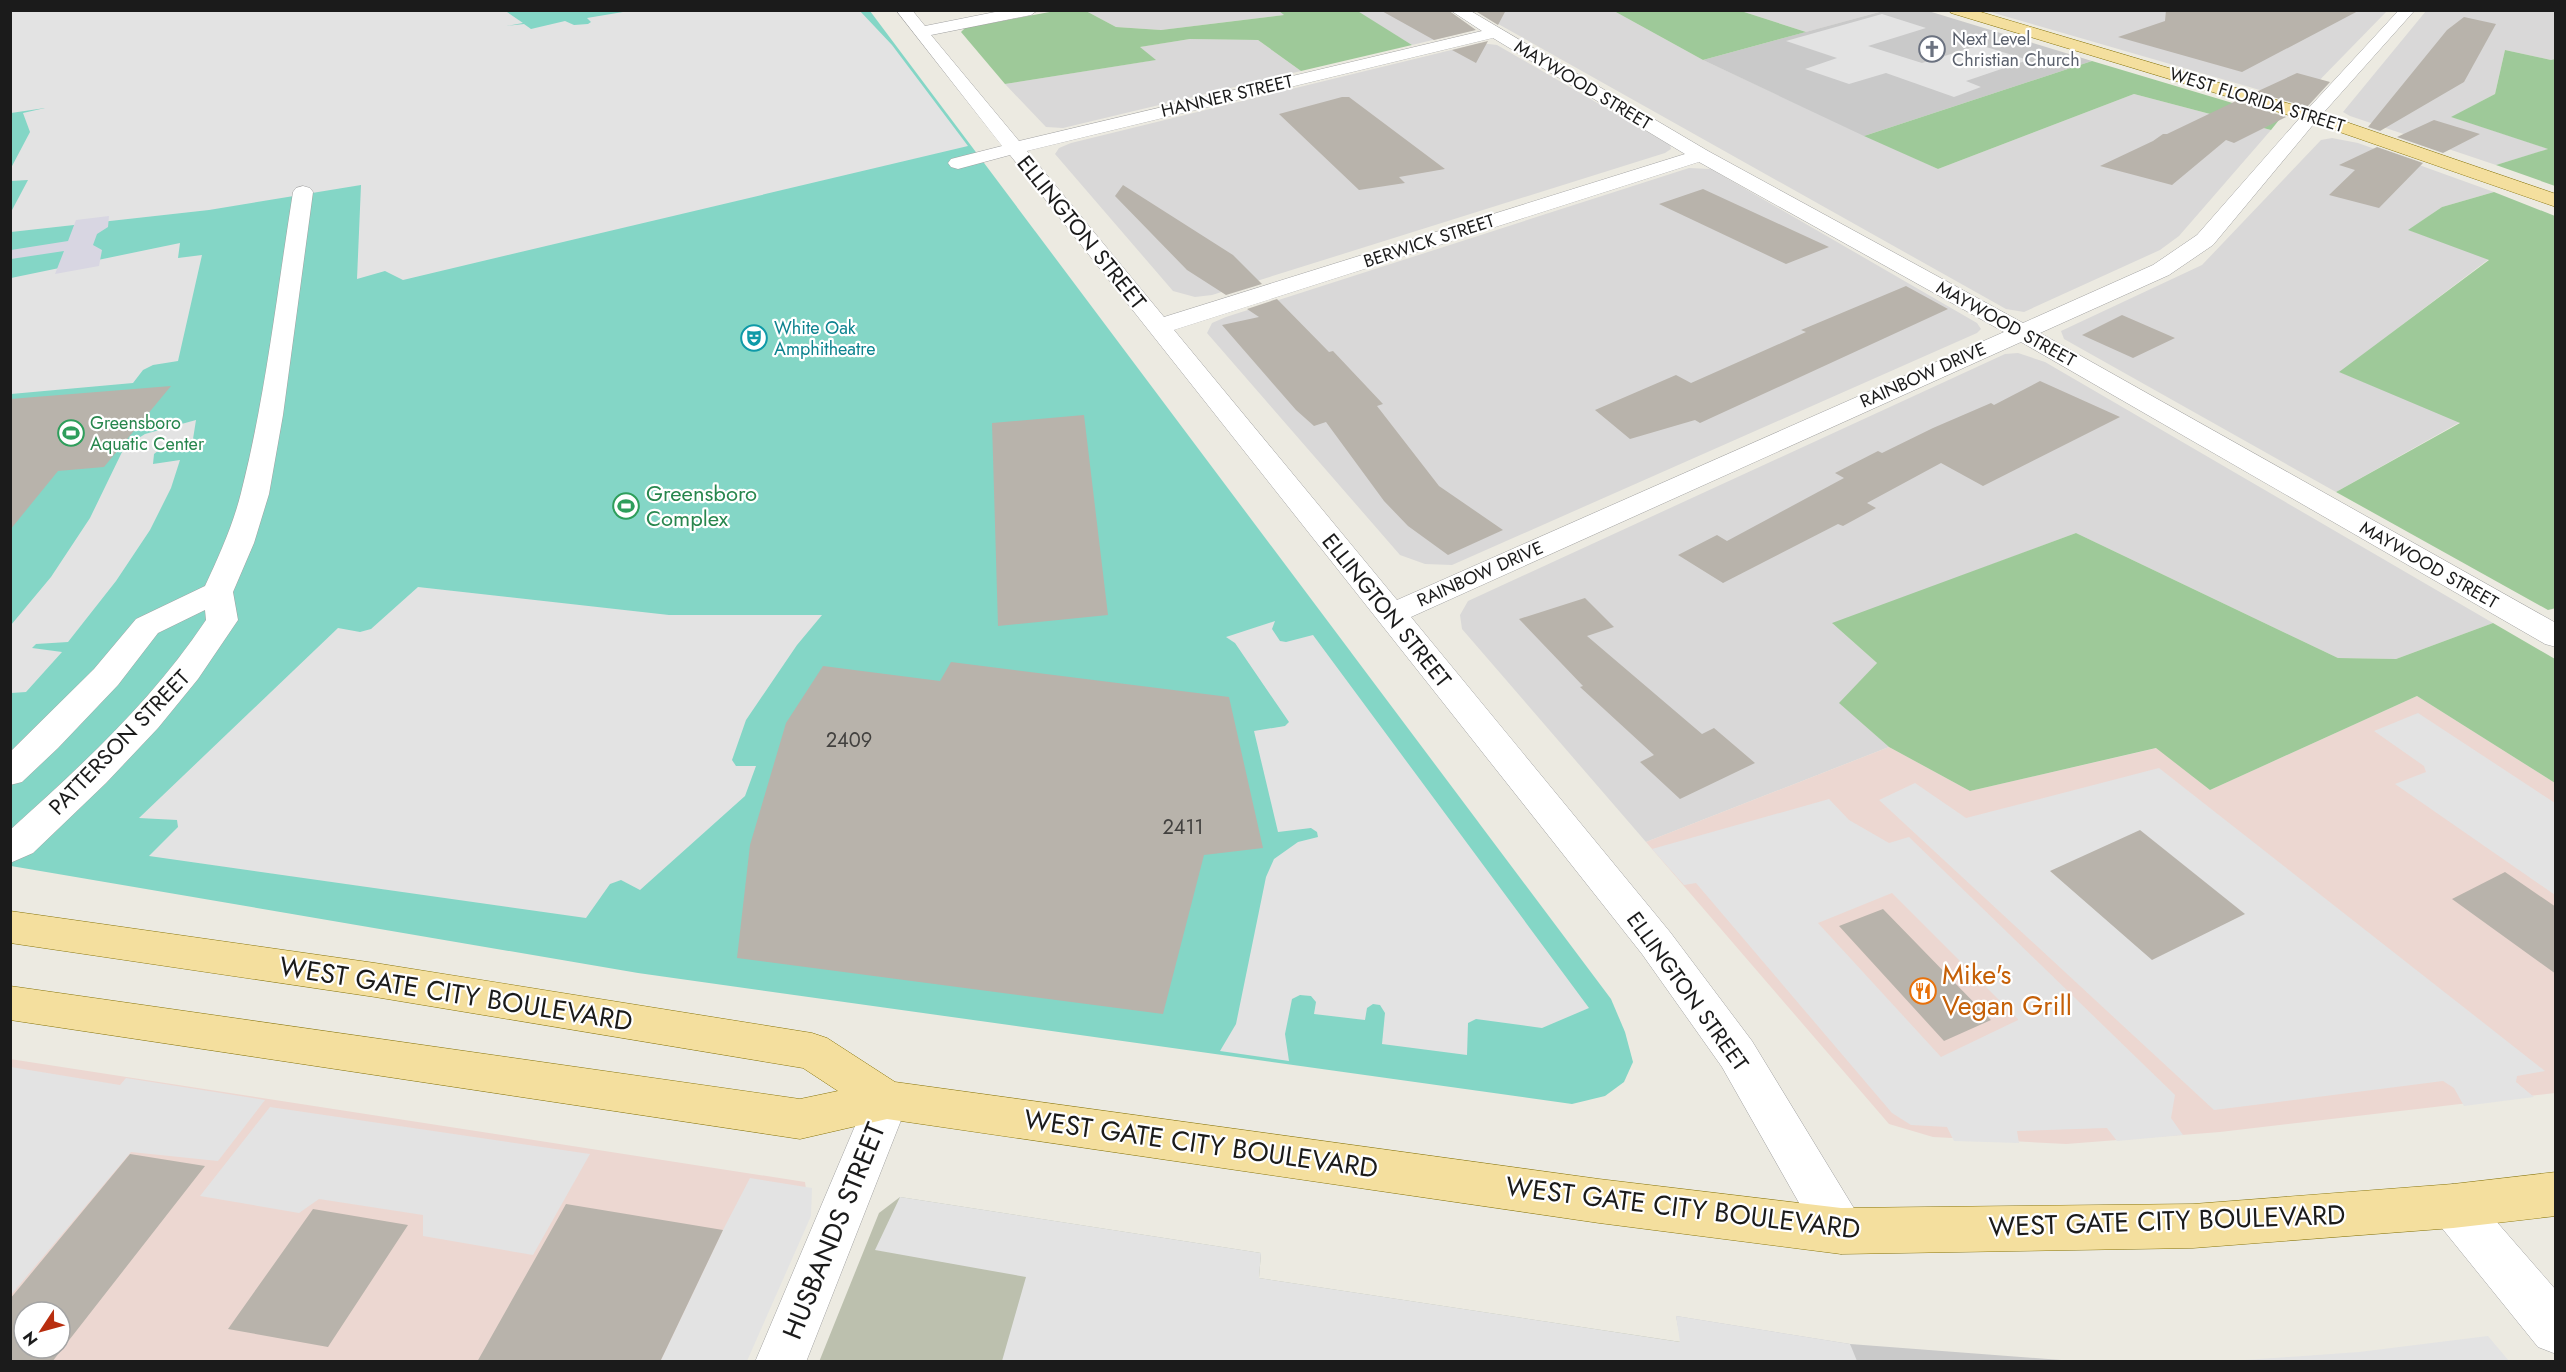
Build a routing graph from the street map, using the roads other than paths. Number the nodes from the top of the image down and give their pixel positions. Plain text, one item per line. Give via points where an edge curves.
1 (1031, 10) edge
2 (1457, 10) edge
3 (1956, 10) edge
4 (2408, 10) edge
5 (912, 21) edge
6 (1496, 33) junction
7 (2312, 116) junction
8 (1014, 149) junction
9 (1701, 155) junction
10 (958, 163) dead end
11 (303, 192) dead end
12 (2556, 201) edge
13 (1158, 327) junction
14 (2020, 331) junction
15 (218, 592) junction
16 (1392, 614) junction
17 (2556, 637) edge
18 (10, 773) edge
19 (10, 849) edge
20 (10, 927) edge
21 (10, 1003) edge
22 (887, 1100) junction
23 (2556, 1194) edge
24 (2453, 1206) junction
25 (1841, 1231) junction
26 (2556, 1329) edge
27 (780, 1362) edge

1 - 5 street
2 - 6 street, MAYWOOD STREET
3 - 7 main road, WEST FLORIDA STREET
4 - 7 street, RAINBOW DRIVE
5 - 8 street, ELLINGTON STREET
6 - 8 street, HANNER STREET
6 - 9 street, MAYWOOD STREET
7 - 12 main road, WEST FLORIDA STREET
7 - 14 street, RAINBOW DRIVE via 2205,240 2161,270
8 - 10 street, HANNER STREET
8 - 13 street, ELLINGTON STREET
9 - 13 street, BERWICK STREET
9 - 14 street, MAYWOOD STREET
11 - 15 street, PATTERSON STREET via 255,494
13 - 16 street, ELLINGTON STREET
14 - 16 street, RAINBOW DRIVE
14 - 17 street, MAYWOOD STREET
15 - 18 street via 147,626 106,677
15 - 19 street, PATTERSON STREET via 222,620 164,701 106,762
16 - 25 street, ELLINGTON STREET via 1656,943 1730,1045
20 - 22 main road, WEST GATE CITY BOULEVARD via 375,980 812,1051
21 - 22 main road, WEST GATE CITY BOULEVARD via 800,1119
22 - 25 main road, WEST GATE CITY BOULEVARD via 1599,1201
22 - 27 street, HUSBANDS STREET
23 - 24 main road, WEST GATE CITY BOULEVARD
24 - 25 main road, WEST GATE CITY BOULEVARD via 2193,1226
24 - 26 street

